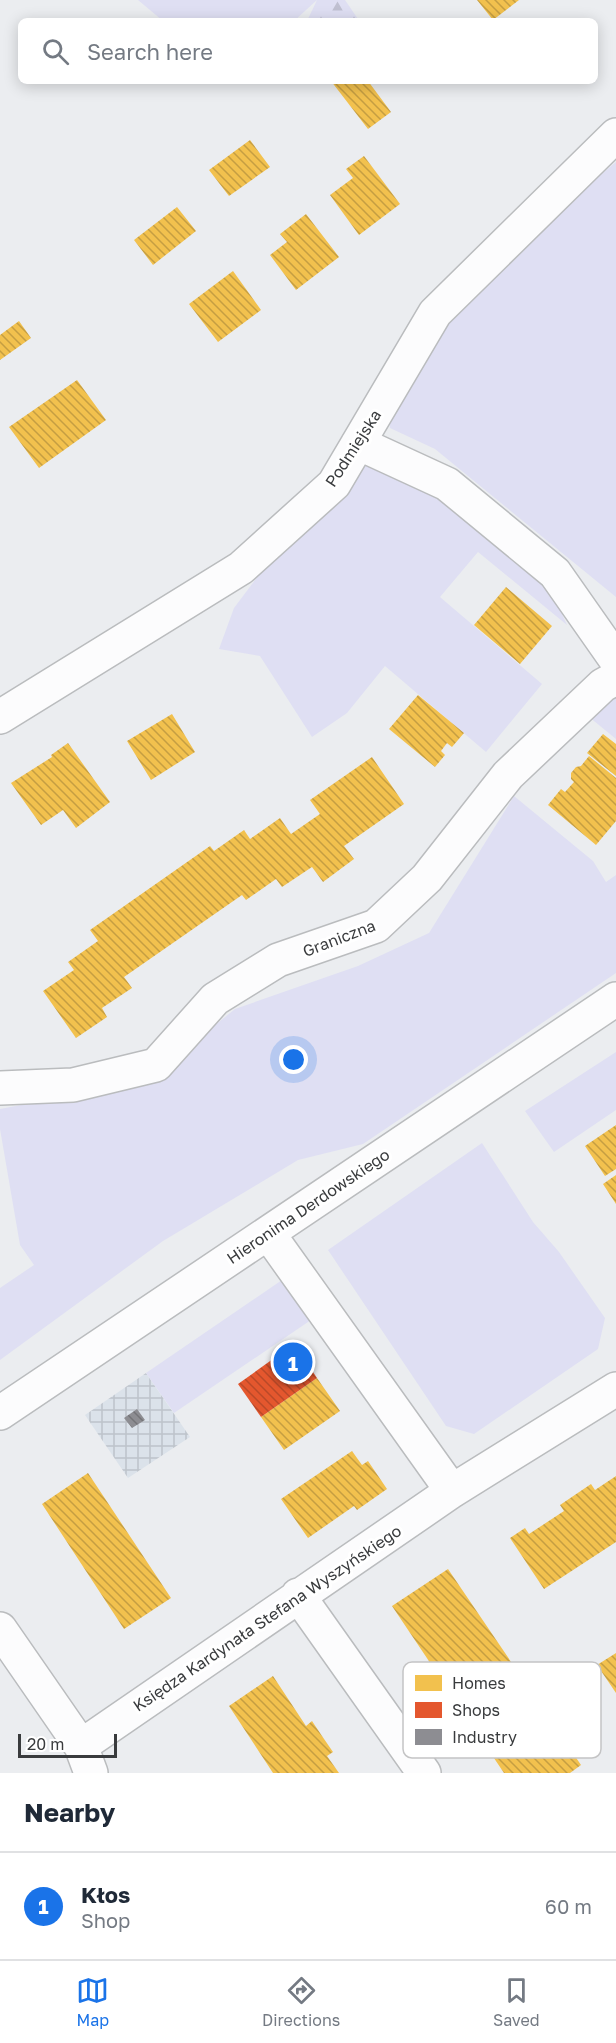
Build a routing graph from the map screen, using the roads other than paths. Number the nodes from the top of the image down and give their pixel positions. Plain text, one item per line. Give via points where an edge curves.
1 (616, 135) edge
2 (358, 443) junction
3 (616, 660) edge
4 (616, 678) edge
5 (0, 717) edge
6 (616, 999) edge
7 (0, 1088) edge
8 (268, 1233) junction
9 (616, 1389) edge
10 (0, 1413) edge
11 (453, 1491) junction
12 (298, 1595) junction
13 (0, 1629) edge
14 (403, 1743) edge
15 (413, 1758) edge
16 (86, 1759) edge
17 (424, 1773) edge

1 - 2 street, Podmiejska via 435,313
2 - 3 street via 447,484 555,573
2 - 5 street, Podmiejska via 334,484 242,568
4 - 7 street, Graniczna via 603,685 508,775 427,878 376,926 278,960 215,999 156,1065 73,1085
6 - 8 street, Hieronima Derdowskiego
8 - 10 street, Hieronima Derdowskiego
8 - 11 street
9 - 11 street, Księdza Kardynała Stefana Wyszyńskiego
11 - 12 street, Księdza Kardynała Stefana Wyszyńskiego
12 - 14 street
12 - 16 street, Księdza Kardynała Stefana Wyszyńskiego
13 - 16 street, Księdza Kardynała Stefana Wyszyńskiego
15 - 17 street

